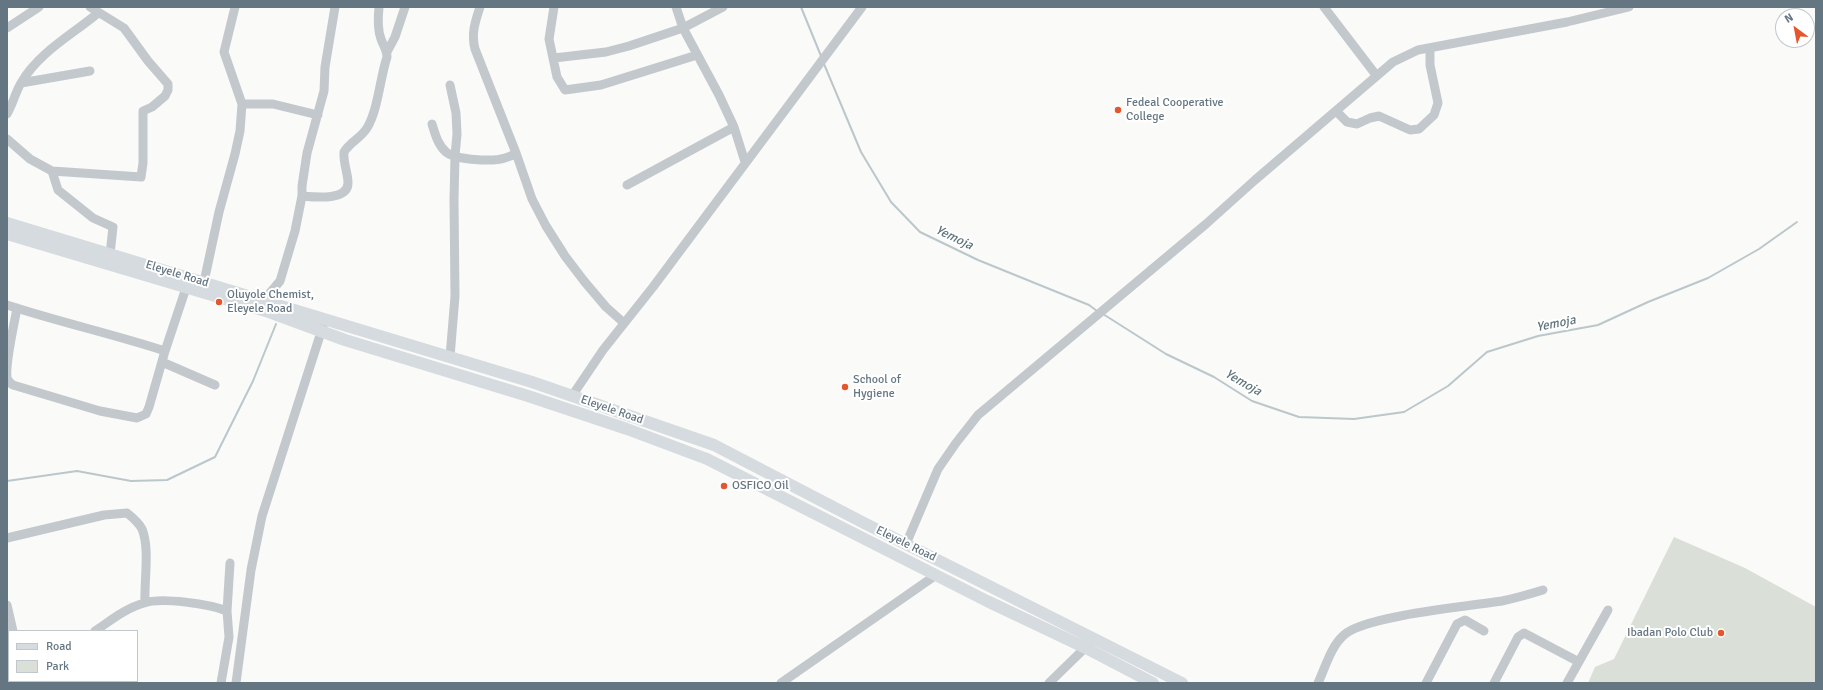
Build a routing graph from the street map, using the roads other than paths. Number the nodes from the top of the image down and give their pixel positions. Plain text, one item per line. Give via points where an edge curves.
1 (39, 7) edge
2 (335, 7) edge
3 (379, 7) edge
4 (405, 7) edge
5 (480, 7) edge
6 (554, 7) edge
7 (676, 7) edge
8 (723, 7) edge
9 (862, 7) edge
10 (1324, 7) edge
11 (1629, 7) edge
12 (232, 8) edge
13 (94, 10) edge
14 (7, 28) edge
15 (683, 28) junction
16 (1430, 48) junction
17 (387, 52) junction
18 (697, 55) junction
19 (554, 58) junction
20 (90, 71) dead end
21 (1376, 75) junction
22 (21, 83) junction
23 (450, 85) dead end
24 (242, 104) junction
25 (1336, 111) junction
26 (8, 112) edge
27 (318, 115) junction
28 (432, 124) dead end
29 (734, 127) junction
30 (7, 139) edge
31 (516, 153) junction
32 (455, 156) junction
33 (745, 162) junction
34 (52, 171) junction
35 (627, 185) dead end
36 (302, 196) junction
37 (7, 223) edge
38 (7, 234) edge
39 (110, 254) junction
40 (204, 282) junction
41 (186, 288) junction
42 (7, 305) edge
43 (269, 305) junction
44 (17, 308) junction
45 (318, 323) junction
46 (624, 323) junction
47 (164, 351) junction
48 (450, 357) junction
49 (162, 362) junction
50 (215, 385) dead end
51 (572, 396) junction
52 (714, 445) junction
53 (707, 459) junction
54 (7, 538) edge
55 (906, 544) junction
56 (230, 563) dead end
57 (936, 575) junction
58 (1544, 590) dead end
59 (145, 602) junction
60 (7, 604) edge
61 (1608, 610) dead end
62 (226, 612) junction
63 (13, 630) edge
64 (97, 630) edge
65 (1484, 631) dead end
66 (1095, 639) junction
67 (1086, 648) junction
68 (1579, 662) junction
69 (221, 683) edge
70 (236, 683) edge
71 (781, 683) edge
72 (1049, 683) edge
73 (1153, 683) edge
74 (1182, 683) edge
75 (1318, 683) edge
76 (1426, 683) edge
77 (1494, 683) edge
78 (1568, 683) edge

1 - 14 street
2 - 27 street via 325,67 324,91
3 - 17 street via 378,25
4 - 17 street
5 - 31 street via 473,28 473,41
6 - 19 street via 549,39
7 - 15 street
8 - 15 street
9 - 33 street
10 - 21 street
11 - 16 street
12 - 24 street via 224,52
13 - 22 street via 32,68
13 - 34 street via 124,28 168,84 168,90 152,107 143,110 141,177
15 - 18 street
15 - 19 street via 606,52
16 - 21 street via 1404,56
16 - 25 street via 1430,65 1438,103 1434,114 1419,129 1410,130 1379,116 1357,124 1347,122
17 - 36 street via 370,122 362,135 344,152 347,189 337,196
18 - 19 street via 601,85 565,90 557,77
18 - 29 street
20 - 22 street
21 - 25 street
22 - 26 street
23 - 32 street via 456,113
24 - 27 street via 273,104
24 - 40 street via 235,154
25 - 55 street via 1206,224 989,405 968,427 938,469
27 - 36 street via 308,153
28 - 32 street via 441,146
29 - 33 street
29 - 35 street
30 - 34 street via 30,159
31 - 32 street via 491,160
31 - 46 street via 532,199 565,256 606,307
32 - 48 street via 455,296
33 - 46 street
34 - 39 street via 58,190 93,218 113,227
36 - 43 street via 280,281
37 - 39 main road, Eleyele Road
38 - 41 main road, Eleyele Road
39 - 40 main road, Eleyele Road
40 - 43 main road, Eleyele Road
41 - 43 main road, Eleyele Road
41 - 47 street
42 - 44 street
43 - 45 main road, Eleyele Road
44 - 47 street
44 - 49 street via 7,378 13,385 100,411 137,418 146,414 149,408
45 - 48 main road, Eleyele Road
45 - 53 main road, Eleyele Road via 344,340 528,396
45 - 70 street via 262,516 251,570
46 - 51 street
47 - 49 street
48 - 51 main road, Eleyele Road
49 - 50 street
51 - 52 main road, Eleyele Road
52 - 53 main road
52 - 55 main road, Eleyele Road
53 - 57 main road, Eleyele Road
54 - 59 street via 104,515 127,513 141,527 144,538
55 - 66 main road, Eleyele Road
56 - 62 street
57 - 67 main road, Eleyele Road
57 - 71 street
58 - 75 street via 1504,600 1396,617 1356,627 1339,640
59 - 62 street via 206,605
59 - 64 street
60 - 63 street
61 - 68 street
62 - 69 street via 229,637
65 - 76 street via 1472,623 1461,620
66 - 67 street
66 - 74 main road, Eleyele Road
67 - 72 street
67 - 73 main road, Eleyele Road
68 - 77 street via 1524,633 1518,637
68 - 78 street

